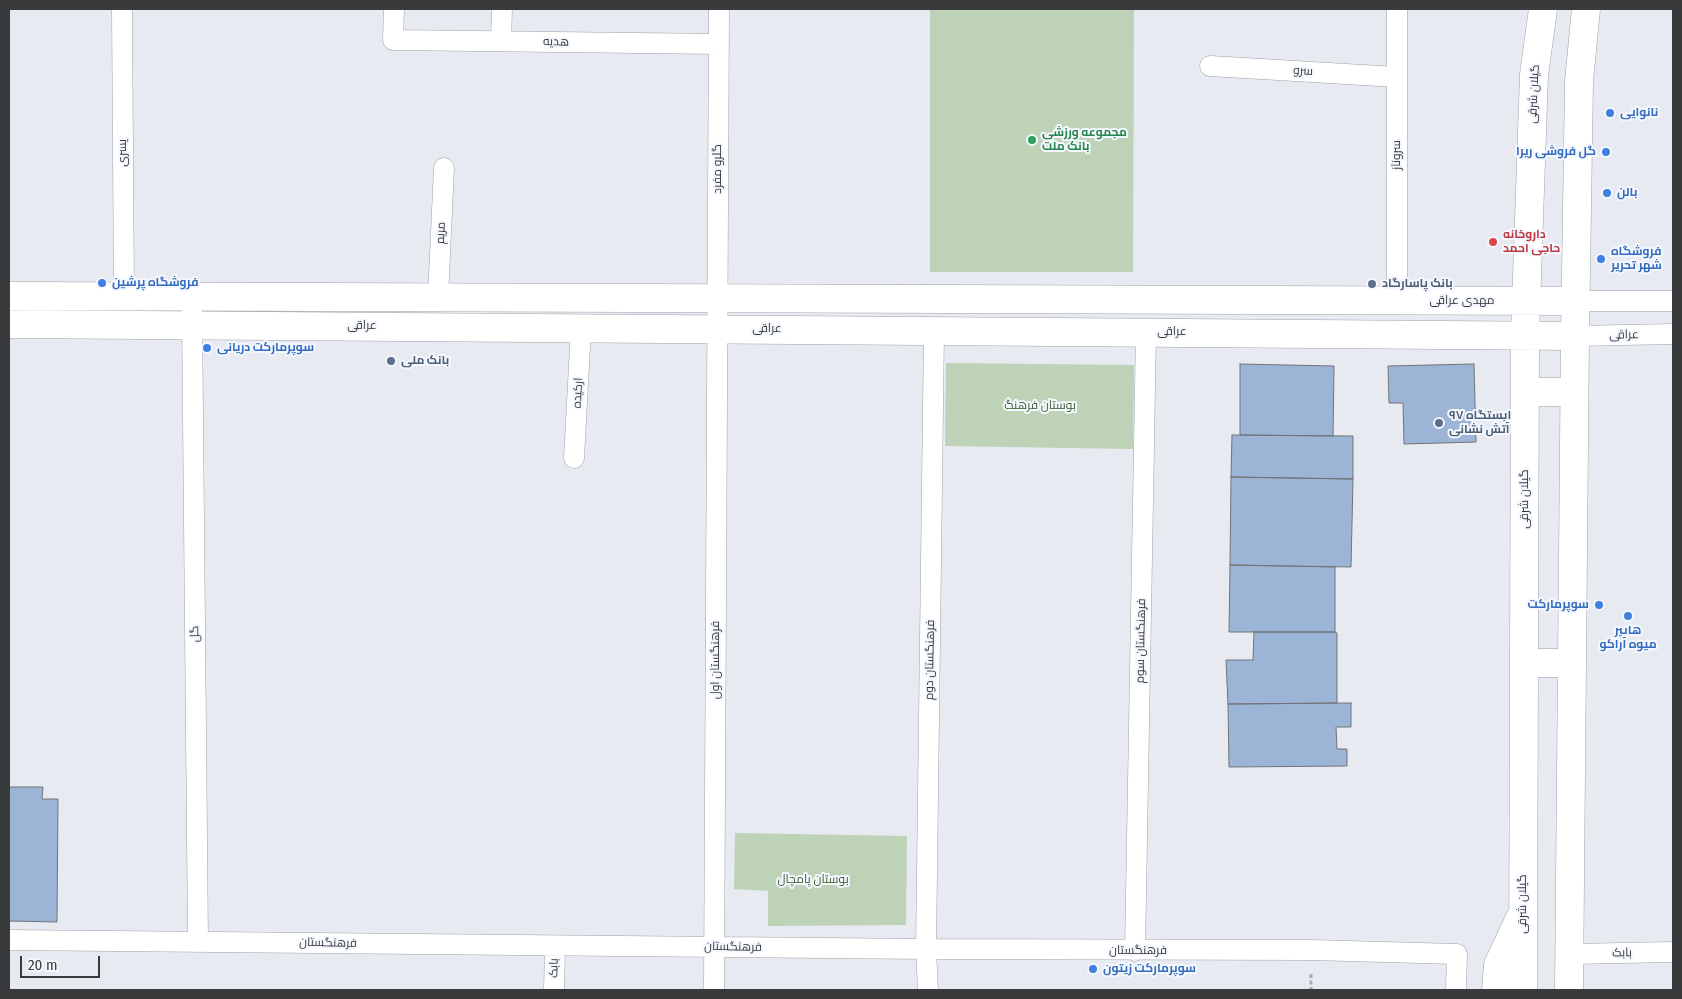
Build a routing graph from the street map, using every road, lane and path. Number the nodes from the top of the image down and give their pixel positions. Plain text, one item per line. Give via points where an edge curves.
1 (122, 9) edge
2 (394, 9) edge
3 (502, 9) edge
4 (719, 9) edge
5 (1397, 9) edge
6 (1543, 9) edge
7 (1586, 9) edge
8 (501, 41) junction
9 (719, 44) junction
10 (1210, 66) dead end
11 (1397, 77) junction
12 (444, 168) dead end
13 (9, 296) edge
14 (124, 297) junction
15 (192, 297) junction
16 (438, 298) junction
17 (718, 299) junction
18 (1397, 301) junction
19 (1527, 301) junction
20 (1673, 301) edge
21 (1575, 302) junction
22 (9, 324) edge
23 (192, 325) junction
24 (581, 328) junction
25 (717, 329) junction
26 (934, 330) junction
27 (1146, 332) junction
28 (1673, 334) edge
29 (1526, 335) junction
30 (1575, 336) junction
31 (1525, 392) junction
32 (1574, 392) junction
33 (574, 458) dead end
34 (1524, 663) junction
35 (1572, 663) junction
36 (1523, 910) junction
37 (9, 940) edge
38 (198, 942) junction
39 (555, 946) junction
40 (715, 947) junction
41 (926, 949) junction
42 (1135, 951) junction
43 (1673, 952) edge
44 (1570, 954) junction
45 (554, 990) edge
46 (714, 990) edge
47 (928, 990) edge
48 (1456, 990) edge
49 (1496, 990) edge
50 (1523, 990) edge
51 (1569, 990) edge

1 - 14 street, یسری
2 - 8 street, هدیه via 393,40
3 - 8 street
4 - 9 street, گلرو مفرد
5 - 11 street, سروناز
6 - 19 main road, گیلان شرقی via 1534,75
7 - 21 main road via 1580,80
8 - 9 street, هدیه
9 - 17 street, گلرو مفرد
10 - 11 street, سرو
11 - 18 street, سروناز
12 - 16 street, مریم
13 - 14 main road
14 - 15 main road
15 - 16 main road
15 - 23 street, گل
16 - 17 main road
17 - 18 main road
17 - 25 street, گلرو مفرد
18 - 19 main road, مهدی عراقی
19 - 21 main road, مهدی عراقی
19 - 29 main road, گیلان شرقی
20 - 21 street
21 - 30 main road
22 - 23 main road, عراقی
23 - 24 main road, عراقی
23 - 38 street, گل
24 - 25 main road, عراقی
24 - 33 street, ارکیده
25 - 26 main road, عراقی
25 - 40 street, فرهنگستان اول
26 - 27 main road, عراقی
26 - 41 street, فرهنگستان دوم
27 - 29 main road, عراقی
27 - 42 street, فرهنگستان سوم
28 - 30 street, عراقی
29 - 30 main road, عراقی
29 - 31 main road, گیلان شرقی
30 - 32 main road
31 - 32 main road
31 - 34 main road, گیلان شرقی
32 - 35 main road
34 - 35 main road
34 - 36 main road, گیلان شرقی
35 - 44 main road
36 - 49 main road via 1498,965
36 - 50 main road, گیلان شرقی
37 - 38 street, فرهنگستان
38 - 39 street, فرهنگستان
39 - 40 street, فرهنگستان
39 - 45 street, بابک
40 - 41 street, فرهنگستان
40 - 46 street, فرهنگستان اول
41 - 42 street, فرهنگستان
41 - 47 street, فرهنگستان دوم
42 - 48 street, فرهنگستان via 1311,950 1457,954
43 - 44 street, بابک
44 - 51 main road

